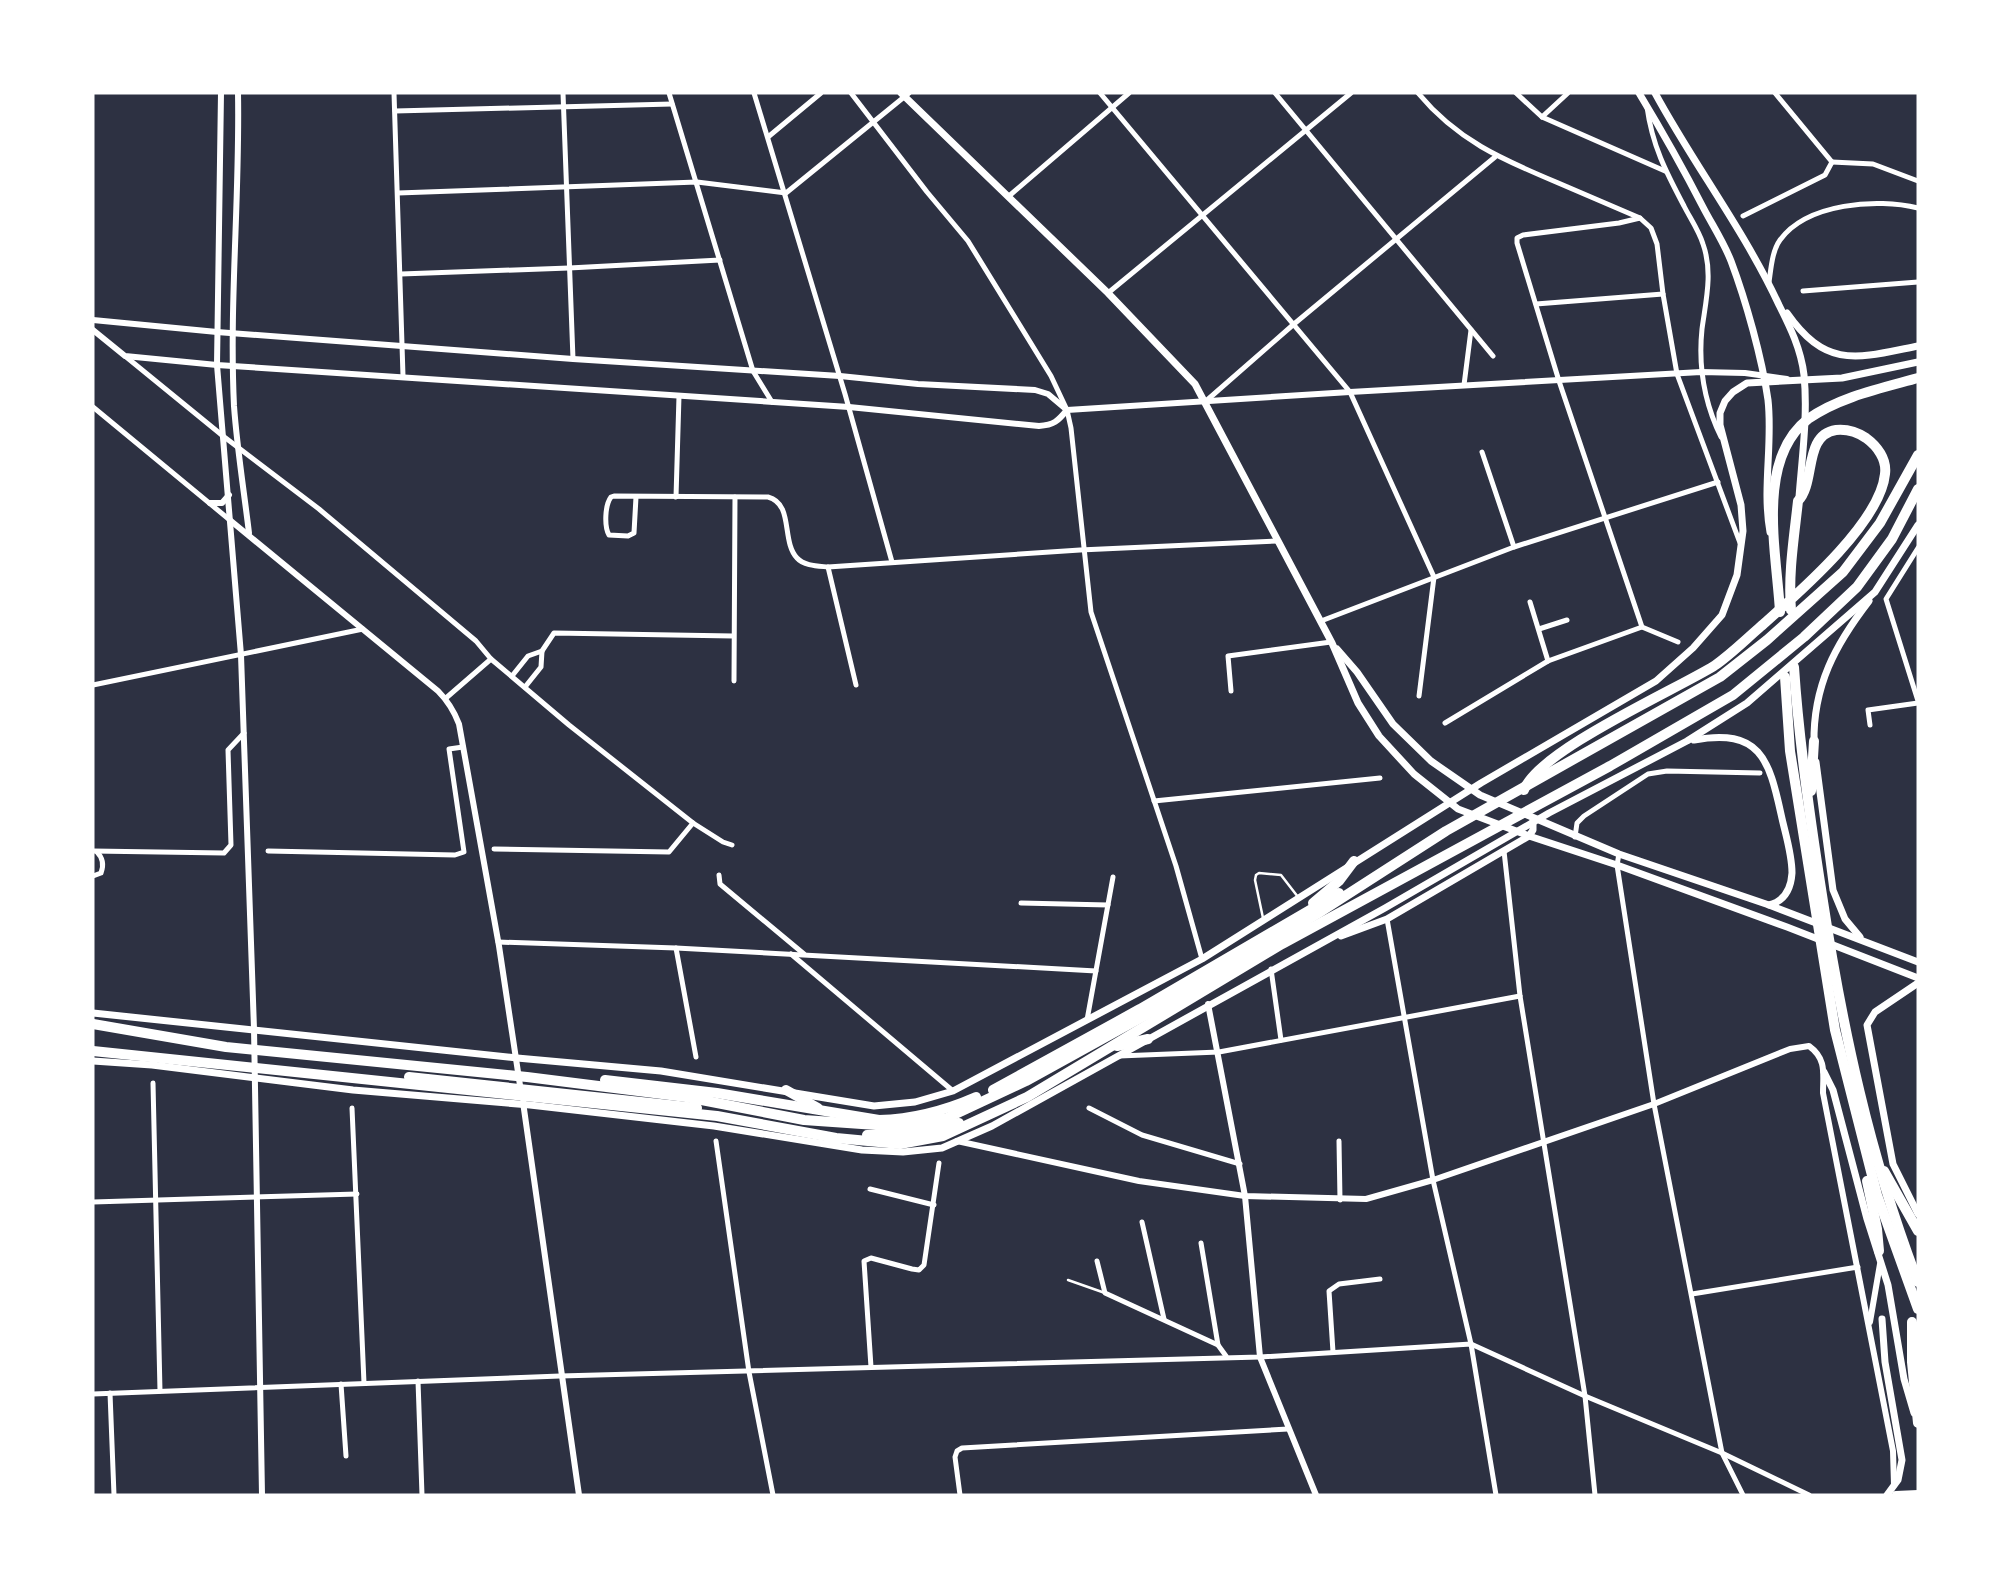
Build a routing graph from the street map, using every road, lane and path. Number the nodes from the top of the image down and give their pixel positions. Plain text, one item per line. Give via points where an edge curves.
1 (221, 93) edge
2 (238, 93) edge
3 (394, 93) edge
4 (563, 93) edge
5 (669, 93) edge
6 (754, 93) edge
7 (821, 93) edge
8 (850, 93) edge
9 (1100, 93) edge
10 (1129, 93) edge
11 (1275, 93) edge
12 (1351, 93) edge
13 (1418, 93) edge
14 (1516, 93) edge
15 (1568, 93) edge
16 (1639, 93) edge
17 (1655, 93) edge
18 (1774, 93) edge
19 (905, 94) edge
20 (672, 104) junction
21 (1646, 104) junction
22 (1112, 107) junction
23 (564, 108) junction
24 (395, 111) junction
25 (1542, 117) junction
26 (874, 122) junction
27 (1306, 130) junction
28 (768, 137) junction
29 (1495, 157) junction
30 (1832, 162) junction
31 (1665, 171) junction
32 (1918, 181) edge
33 (697, 183) junction
34 (567, 187) junction
35 (398, 193) junction
36 (786, 193) junction
37 (1009, 196) junction
38 (1918, 208) edge
39 (1203, 215) junction
40 (1743, 216) dead end
41 (1640, 218) junction
42 (1395, 240) junction
43 (720, 260) junction
44 (569, 268) junction
45 (401, 274) junction
46 (1769, 282) junction
47 (1918, 282) edge
48 (1803, 291) dead end
49 (1108, 293) junction
50 (1662, 294) junction
51 (1776, 297) junction
52 (1536, 304) junction
53 (93, 320) edge
54 (1294, 324) junction
55 (93, 330) edge
56 (1471, 330) junction
57 (217, 331) junction
58 (233, 332) junction
59 (403, 345) junction
60 (1918, 346) edge
61 (125, 355) junction
62 (1493, 356) dead end
63 (573, 359) junction
64 (1918, 362) edge
65 (217, 365) junction
66 (233, 366) junction
67 (753, 371) junction
68 (1701, 372) junction
69 (1677, 374) junction
70 (402, 376) junction
71 (840, 376) junction
72 (1918, 378) edge
73 (1793, 379) junction
74 (1559, 381) junction
75 (1464, 385) junction
76 (1350, 391) junction
77 (679, 396) junction
78 (1206, 401) junction
79 (772, 402) junction
80 (93, 407) edge
81 (849, 407) junction
82 (1067, 410) junction
83 (223, 436) junction
84 (1722, 440) junction
85 (239, 447) junction
86 (1482, 452) dead end
87 (1918, 457) edge
88 (1718, 482) junction
89 (1918, 489) edge
90 (230, 494) junction
91 (636, 497) junction
92 (676, 497) junction
93 (736, 497) junction
94 (1918, 499) edge
95 (1798, 501) junction
96 (210, 503) junction
97 (1606, 518) junction
98 (232, 520) junction
99 (1918, 525) edge
100 (248, 533) junction
101 (1278, 541) junction
102 (1514, 547) junction
103 (1742, 548) junction
104 (1918, 548) edge
105 (1084, 550) junction
106 (1776, 556) junction
107 (892, 562) junction
108 (828, 567) junction
109 (1434, 577) junction
110 (1875, 592) junction
111 (1530, 602) dead end
112 (1791, 611) dead end
113 (1567, 620) dead end
114 (1321, 621) junction
115 (1781, 621) dead end
116 (1642, 626) junction
117 (363, 629) junction
118 (1539, 629) junction
119 (733, 636) junction
120 (1678, 642) dead end
121 (1332, 643) junction
122 (542, 651) junction
123 (241, 655) junction
124 (491, 659) junction
125 (1548, 661) junction
126 (1794, 667) dead end
127 (512, 676) junction
128 (1785, 677) dead end
129 (734, 681) dead end
130 (93, 685) edge
131 (856, 685) dead end
132 (525, 687) junction
133 (1231, 691) dead end
134 (1419, 696) dead end
135 (446, 698) junction
136 (1918, 702) edge
137 (1445, 723) dead end
138 (1870, 725) dead end
139 (244, 733) junction
140 (1687, 741) junction
141 (1814, 741) junction
142 (463, 747) junction
143 (1760, 773) dead end
144 (1380, 778) dead end
145 (1524, 790) junction
146 (1154, 801) junction
147 (1547, 810) junction
148 (1532, 818) junction
149 (693, 823) junction
150 (1810, 827) junction
151 (1529, 836) junction
152 (1575, 837) junction
153 (732, 845) dead end
154 (495, 849) dead end
155 (94, 851) edge
156 (268, 851) dead end
157 (1504, 851) junction
158 (1619, 854) junction
159 (1354, 861) junction
160 (1617, 865) junction
161 (719, 874) dead end
162 (93, 876) edge
163 (1113, 877) dead end
164 (1814, 877) junction
165 (1298, 897) junction
166 (1021, 903) dead end
167 (1108, 905) junction
168 (1769, 905) junction
169 (1297, 917) junction
170 (1263, 919) junction
171 (1387, 919) junction
172 (498, 942) junction
173 (1867, 942) junction
174 (1318, 944) junction
175 (676, 948) junction
176 (791, 954) junction
177 (805, 955) junction
178 (1202, 958) junction
179 (1918, 962) edge
180 (1271, 969) junction
181 (1096, 971) junction
182 (1918, 980) edge
183 (1520, 996) junction
184 (1208, 1004) junction
185 (93, 1013) edge
186 (1403, 1018) junction
187 (1087, 1020) junction
188 (93, 1026) edge
189 (254, 1029) junction
190 (1148, 1039) joint
191 (1281, 1040) junction
192 (93, 1048) edge
193 (1116, 1052) junction
194 (1219, 1052) junction
195 (696, 1057) dead end
196 (517, 1058) junction
197 (93, 1061) edge
198 (1824, 1072) junction
199 (254, 1078) junction
200 (153, 1083) dead end
201 (786, 1090) junction
202 (953, 1091) junction
203 (1654, 1104) junction
204 (523, 1105) junction
205 (352, 1108) dead end
206 (1089, 1108) dead end
207 (824, 1112) junction
208 (1866, 1137) junction
209 (716, 1141) dead end
210 (957, 1141) junction
211 (1339, 1141) dead end
212 (1542, 1141) junction
213 (1864, 1152) junction
214 (939, 1163) dead end
215 (1878, 1163) junction
216 (1240, 1164) junction
217 (1433, 1180) junction
218 (870, 1189) dead end
219 (357, 1194) junction
220 (1245, 1196) junction
221 (257, 1197) junction
222 (155, 1200) junction
223 (1340, 1200) junction
224 (93, 1202) edge
225 (934, 1205) junction
226 (1918, 1214) edge
227 (1142, 1222) dead end
228 (1918, 1231) edge
229 (1201, 1243) dead end
230 (1880, 1255) junction
231 (1097, 1261) dead end
232 (1858, 1267) junction
233 (1380, 1279) dead end
234 (1068, 1280) dead end
235 (1918, 1282) edge
236 (1105, 1293) junction
237 (1692, 1294) junction
238 (1918, 1309) edge
239 (1164, 1319) junction
240 (1882, 1320) dead end
241 (1870, 1327) junction
242 (1471, 1344) junction
243 (1218, 1345) junction
244 (1333, 1352) junction
245 (1226, 1356) junction
246 (1260, 1357) junction
247 (1918, 1362) edge
248 (871, 1367) junction
249 (749, 1372) junction
250 (561, 1376) junction
251 (418, 1381) junction
252 (341, 1384) junction
253 (364, 1384) junction
254 (260, 1387) junction
255 (160, 1391) junction
256 (110, 1393) junction
257 (93, 1394) edge
258 (1585, 1396) junction
259 (1918, 1425) edge
260 (1288, 1429) junction
261 (1722, 1454) junction
262 (346, 1456) dead end
263 (1894, 1486) junction
264 (1918, 1494) edge
265 (114, 1495) edge
266 (262, 1495) edge
267 (422, 1495) edge
268 (579, 1495) edge
269 (773, 1495) edge
270 (960, 1495) edge
271 (1316, 1495) edge
272 (1496, 1495) edge
273 (1595, 1495) edge
274 (1743, 1495) edge
275 (1809, 1495) edge
276 (1887, 1495) edge
277 (1896, 1495) edge

1 - 57 street
2 - 58 street
3 - 24 street
4 - 23 street
5 - 20 street
6 - 28 street
7 - 28 street
8 - 26 street
9 - 22 street
10 - 22 street
11 - 27 street
12 - 27 street
13 - 29 street via 1444,121
14 - 25 street
15 - 25 street
16 - 21 main road
17 - 46 main road
18 - 30 street
19 - 26 street
19 - 37 main road
20 - 23 street
20 - 33 street
21 - 31 street via 1653,142
21 - 106 main road via 1731,261 1751,327 1769,409 1766,505
22 - 37 street
22 - 39 street
23 - 24 street
23 - 34 street
24 - 35 street
25 - 31 street
26 - 36 street
26 - 82 street via 968,241
27 - 39 street
27 - 42 street
28 - 36 street
29 - 41 street
29 - 42 street
30 - 32 street via 1873,164
30 - 40 street via 1825,175
31 - 68 street via 1703,244 1709,279
33 - 34 street
33 - 36 street
33 - 43 street
34 - 35 street
34 - 44 street
35 - 45 street
36 - 71 street
37 - 49 main road
38 - 46 street via 1879,203 1833,208 1810,218 1778,242
39 - 49 street
39 - 54 street
41 - 50 street via 1651,228 1657,244
41 - 52 street via 1517,237
42 - 54 street
42 - 56 street
43 - 44 street
43 - 67 street
44 - 45 street
44 - 63 street
45 - 59 street
46 - 51 main road
47 - 48 street
49 - 78 main road
50 - 52 street
50 - 69 street
51 - 60 main road via 1796,326 1824,350 1863,358
51 - 95 main road via 1797,344 1804,374
52 - 74 street
53 - 57 street
54 - 76 street
54 - 78 street
55 - 61 street
56 - 62 street
56 - 75 street
57 - 58 street
57 - 65 street
58 - 59 street
58 - 66 street
59 - 63 street
59 - 70 street
61 - 65 street
61 - 83 street
63 - 67 street
64 - 73 main road via 1856,376
65 - 66 street
65 - 83 street
66 - 70 street
66 - 85 street
67 - 71 street
67 - 79 street
68 - 69 street
68 - 73 street
68 - 84 street via 1711,417
69 - 74 street
69 - 88 street
70 - 77 street
71 - 81 street
71 - 82 street via 1035,390
72 - 106 highway via 1858,396 1815,415 1795,432 1781,453 1774,492
73 - 84 main road via 1746,383 1733,392 1722,407
74 - 75 street
74 - 97 street
75 - 76 street
76 - 78 street
76 - 109 street
77 - 79 street
77 - 92 street
78 - 82 street
78 - 101 main road
79 - 81 street
80 - 96 street
81 - 82 street via 1039,426 1058,422
81 - 107 street
82 - 105 street
83 - 85 street
83 - 90 street
84 - 103 main road via 1741,505
85 - 100 street
85 - 124 street via 329,517 476,641
86 - 102 street
87 - 145 highway via 1853,566 1748,663 1588,759
87 - 188 highway via 1856,557 1741,663 1447,831 1162,1006 1026,1082 947,1118 905,1127 804,1120 686,1097 226,1046
88 - 97 street
88 - 103 street
89 - 192 highway via 1892,539 1857,587 1804,638 1733,695 1282,944 1027,1097 943,1136 900,1144 836,1138 717,1116
90 - 96 street via 222,503
90 - 98 street
91 - 91 street via 608,499 609,535 634,533
91 - 92 street
92 - 93 street
93 - 108 street via 776,499 797,558
93 - 119 street
94 - 147 highway via 1866,584 1770,673 1734,701
95 - 112 highway
95 - 145 highway via 1805,491 1816,445 1827,433 1859,434 1882,456 1885,477 1870,510 1804,589 1715,665 1555,757 1532,775
96 - 98 street
97 - 102 street
97 - 116 street
98 - 100 street
98 - 123 street
99 - 110 main road
100 - 117 street
101 - 105 street
101 - 114 main road
102 - 109 street
103 - 159 main road via 1722,615 1656,681
104 - 136 street via 1886,599
105 - 107 street
105 - 146 street via 1087,594 1097,632
106 - 115 highway
107 - 108 street
108 - 131 street
109 - 114 street
109 - 134 street
110 - 140 main road via 1760,694
110 - 141 main road via 1829,662
111 - 118 street
113 - 118 street
114 - 121 main road
116 - 120 street
116 - 125 street
117 - 123 street
117 - 135 street
118 - 125 street
119 - 122 street via 554,633
119 - 129 street
121 - 133 street via 1228,656
121 - 148 main road via 1393,724 1431,761 1480,794
121 - 151 main road via 1379,736 1414,774 1458,809
122 - 127 street via 528,656
122 - 132 street via 541,667
123 - 130 street
123 - 139 street
124 - 127 street
124 - 135 street
125 - 137 street
126 - 150 highway
127 - 132 street
128 - 164 highway via 1790,751
132 - 149 street
135 - 142 street via 459,724
136 - 138 street via 1868,710
139 - 155 street via 228,750 231,845 224,853
139 - 189 street
140 - 147 main road
140 - 168 main road via 1713,737 1741,740 1767,763 1792,873 1784,897
141 - 150 highway
141 - 173 main road via 1836,901 1850,927
142 - 156 street via 449,750 464,852
142 - 172 street
143 - 152 street via 1653,772 1584,816
144 - 146 street
145 - 169 highway
146 - 178 street
147 - 174 main road
147 - 193 highway via 1475,843
148 - 151 main road
148 - 152 main road
149 - 153 street
149 - 154 street via 669,852
150 - 164 highway
151 - 157 main road
151 - 160 main road
152 - 158 main road
155 - 162 street via 101,856 103,868
157 - 171 main road
157 - 183 street
158 - 160 street
158 - 168 main road
159 - 165 main road
159 - 169 highway via 1339,881
160 - 182 main road
160 - 203 street
161 - 177 street via 720,884
163 - 167 street
164 - 208 highway via 1829,1002
165 - 170 main road
165 - 170 lane via 1281,875 1259,873
166 - 167 street
167 - 181 street
168 - 173 main road
169 - 207 highway via 1129,1015 951,1108 904,1120
170 - 178 main road
171 - 174 main road
171 - 186 street
172 - 175 street
172 - 196 street
173 - 179 main road
174 - 180 main road
175 - 176 street
175 - 195 street
176 - 177 street
176 - 202 street
177 - 181 street
178 - 187 main road
180 - 184 main road
180 - 191 street
181 - 187 street
182 - 226 main road via 1872,1014 1867,1025 1891,1156
183 - 186 street
183 - 212 street
184 - 190 main road
184 - 194 street
185 - 189 main road
186 - 191 street
186 - 217 street
187 - 202 main road
188 - 207 highway via 717,1093
189 - 196 main road
189 - 199 street
190 - 193 highway
191 - 194 street
192 - 193 highway via 531,1089 712,1110 849,1135 906,1135 957,1124
193 - 194 street
193 - 210 main road via 992,1126
194 - 216 street
196 - 201 main road via 662,1071
196 - 204 street
197 - 199 main road
198 - 203 street via 1822,1060 1809,1046 1790,1049
198 - 230 main road
198 - 232 street via 1823,1093
199 - 204 main road
199 - 221 street
200 - 222 street
201 - 202 main road via 874,1105 915,1102
201 - 207 highway
203 - 212 street
203 - 237 street
204 - 210 main road via 714,1126 862,1150 902,1152 942,1148
204 - 250 street
205 - 219 street
206 - 216 street via 1142,1135
208 - 213 highway
208 - 215 highway
209 - 249 street
210 - 220 street via 1139,1181
211 - 223 street
212 - 217 street
212 - 258 street
213 - 230 highway
213 - 238 highway
214 - 225 street
215 - 228 highway
215 - 235 highway
216 - 220 street
217 - 223 street via 1377,1197
217 - 242 street
218 - 225 street
219 - 221 street
219 - 253 street
220 - 223 street
220 - 246 street
221 - 222 street
221 - 254 street
222 - 224 street
222 - 255 street
225 - 248 street via 924,1265 919,1270 872,1258 864,1261
227 - 239 street
229 - 243 street
230 - 241 street
230 - 259 main road
231 - 236 street
232 - 237 street
232 - 241 street
233 - 244 street via 1339,1284 1329,1291
234 - 236 lane
236 - 239 street
237 - 261 street
239 - 243 street
240 - 263 main road via 1902,1460
241 - 263 street via 1893,1451
242 - 244 street
242 - 258 street
242 - 272 street
243 - 245 street
244 - 246 street
245 - 246 street
245 - 248 street
246 - 260 street
247 - 259 highway via 1912,1326
248 - 249 street
249 - 250 street
249 - 269 street
250 - 251 street
250 - 268 street
251 - 253 street
251 - 267 street
252 - 253 street
252 - 254 street
252 - 262 street
254 - 255 street
254 - 266 street
255 - 256 street
256 - 257 street
256 - 265 street
258 - 261 street
258 - 273 street
260 - 270 street via 962,1448 954,1457
260 - 271 street
261 - 274 street
261 - 275 street
263 - 276 main road
264 - 277 main road

